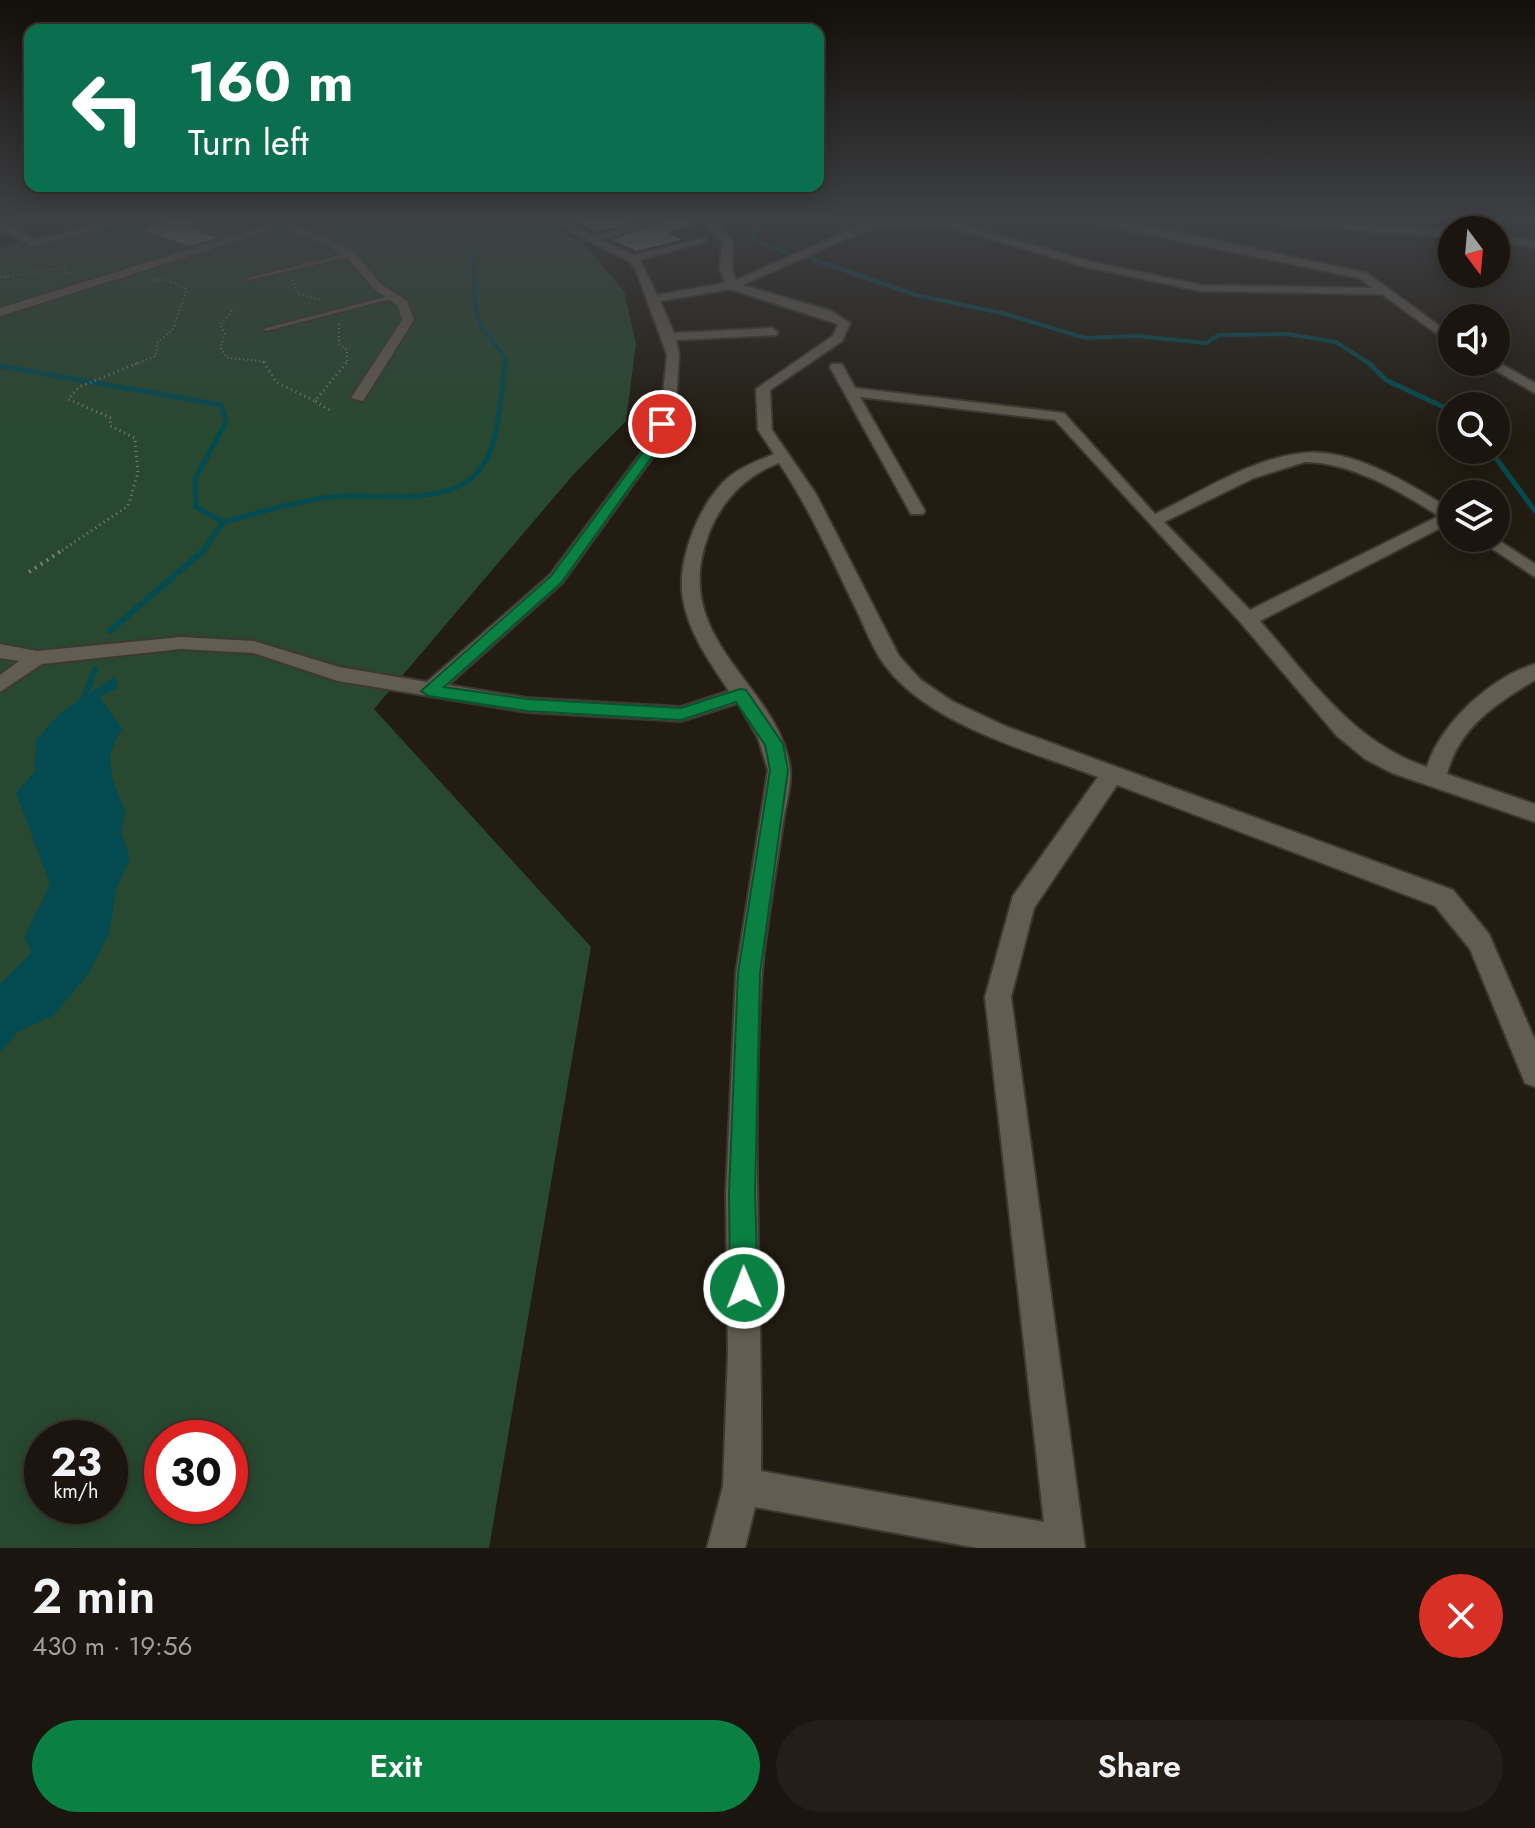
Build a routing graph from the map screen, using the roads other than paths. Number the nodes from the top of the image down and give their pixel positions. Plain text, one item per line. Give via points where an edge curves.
1 (63, 292) edge
2 (386, 292) edge
3 (650, 292) edge
4 (691, 292) edge
5 (750, 292) edge
6 (1387, 292) edge
7 (393, 297) junction
8 (653, 299) junction
9 (0, 312) edge
10 (266, 329) dead end
11 (1438, 331) edge
12 (772, 332) dead end
13 (669, 337) junction
14 (837, 367) dead end
15 (1510, 375) edge
16 (1535, 389) edge
17 (850, 392) junction
18 (358, 398) dead end
19 (781, 457) junction
20 (1438, 507) edge
21 (917, 511) dead end
22 (1153, 521) junction
23 (1438, 523) edge
24 (1505, 552) edge
25 (1535, 572) edge
26 (1248, 619) junction
27 (0, 651) edge
28 (37, 658) junction
29 (1535, 671) edge
30 (0, 685) edge
31 (429, 691) junction
32 (740, 695) junction
33 (1111, 776) junction
34 (1434, 780) junction
35 (1535, 813) edge
36 (1535, 1073) edge
37 (742, 1486) junction
38 (1066, 1546) edge
39 (726, 1548) edge

1 - 9 street
2 - 7 street
3 - 8 street
4 - 8 street
5 - 19 street via 776,303 833,313 844,323 838,338 763,389 765,430
6 - 11 street
7 - 10 lane
7 - 18 street via 403,304 408,320
8 - 13 street
12 - 13 street
13 - 31 street via 669,403 655,444 556,579
14 - 17 street
15 - 16 street
17 - 21 street
17 - 22 street via 1059,416
19 - 32 street via 724,487 695,544 691,595 701,636
19 - 33 street via 808,494 876,636 914,685 998,731
20 - 22 street via 1376,476 1310,457 1283,461
22 - 26 street
23 - 26 street
24 - 25 street
26 - 34 street via 1344,731 1373,753
27 - 28 street
28 - 30 street
28 - 31 street via 181,643 254,647 338,674
29 - 34 street via 1473,709 1440,753
31 - 32 street via 527,705 681,714
32 - 37 street via 774,744 779,770 749,973
33 - 36 street via 1444,898 1480,942
33 - 38 street via 1022,904 998,997
34 - 35 street
37 - 38 street
37 - 39 street

